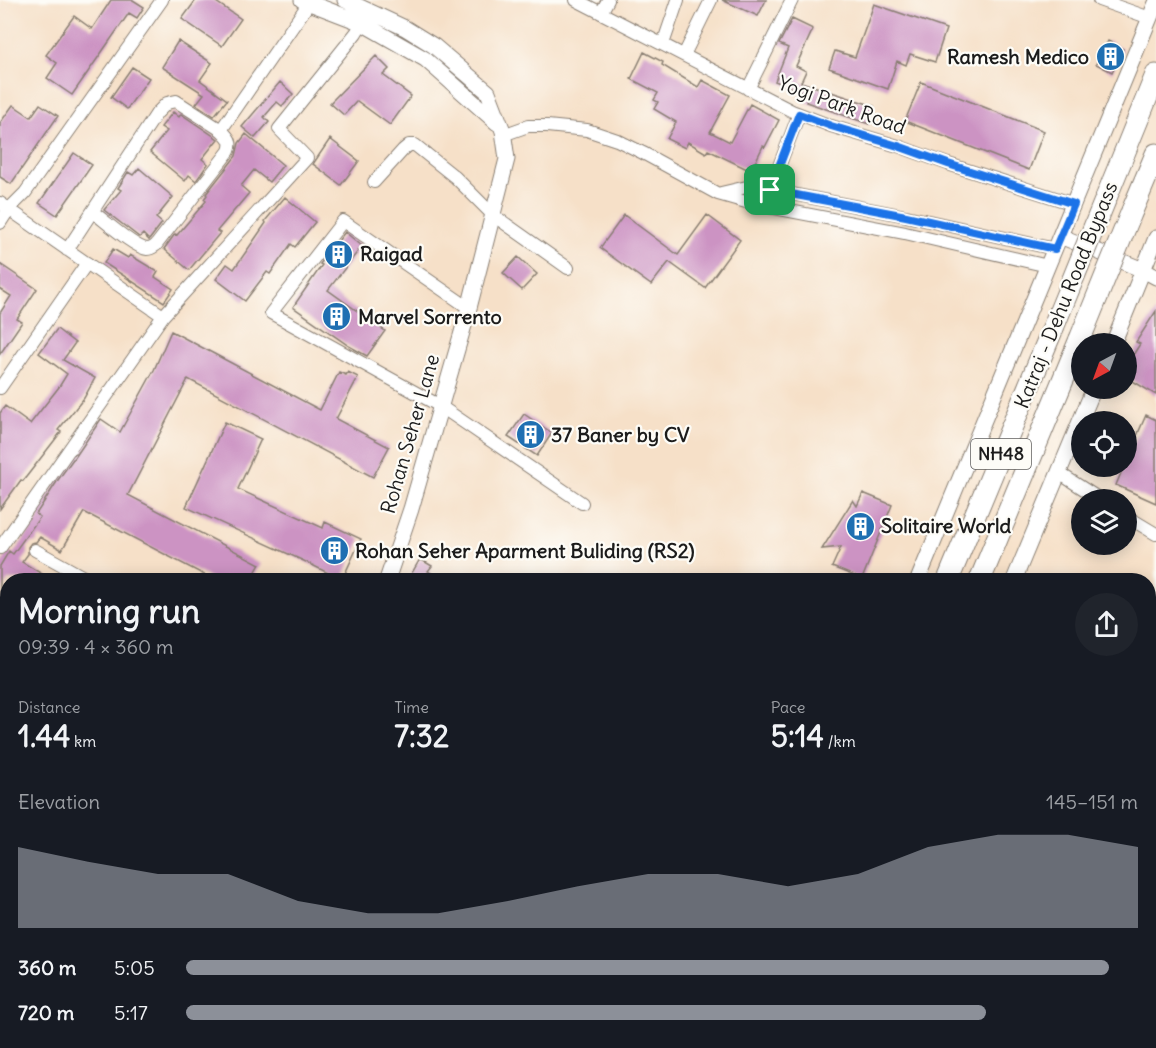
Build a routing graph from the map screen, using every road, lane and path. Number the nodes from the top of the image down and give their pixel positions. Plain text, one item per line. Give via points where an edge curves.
1 (162, 0) edge
2 (345, 0) edge
3 (576, 0) edge
4 (608, 0) edge
5 (678, 0) edge
6 (711, 0) edge
7 (792, 0) edge
8 (1099, 0) edge
9 (306, 1) edge
10 (1156, 3) edge
11 (601, 13) junction
12 (1150, 18) junction
13 (362, 23) junction
14 (663, 44) junction
15 (684, 55) junction
16 (1156, 75) edge
17 (748, 89) junction
18 (799, 114) junction
19 (221, 130) junction
20 (501, 130) junction
21 (1156, 154) edge
22 (374, 182) dead end
23 (770, 190) junction
24 (718, 194) junction
25 (1074, 204) junction
26 (4, 206) edge
27 (93, 212) junction
28 (493, 215) junction
29 (0, 223) edge
30 (1156, 238) edge
31 (1058, 243) junction
32 (68, 250) junction
33 (87, 263) junction
34 (1048, 266) junction
35 (568, 268) dead end
36 (1150, 273) edge
37 (469, 308) junction
38 (163, 316) junction
39 (1119, 333) edge
40 (0, 388) edge
41 (1089, 399) edge
42 (440, 406) junction
43 (1059, 473) junction
44 (1084, 489) edge
45 (582, 503) dead end
46 (1137, 523) edge
47 (1156, 534) edge
48 (0, 548) edge
49 (35, 550) dead end
50 (76, 573) edge
51 (389, 573) edge
52 (921, 573) edge
53 (951, 573) edge
54 (983, 573) edge
55 (1017, 573) edge

1 - 26 street via 25,193
2 - 20 street, Rohan Seher Lane via 434,46 488,93
3 - 11 street, Yogi Park Road
4 - 11 street
5 - 14 street
6 - 15 street
7 - 17 street
8 - 12 street
9 - 13 street
9 - 19 street
10 - 12 street
11 - 14 street, Yogi Park Road
12 - 25 street
13 - 20 street via 425,59
13 - 38 street via 279,129 308,158
14 - 15 street, Yogi Park Road
15 - 17 street, Yogi Park Road
16 - 53 highway, Katraj - Dehu Road Bypass / NH48, bridge
17 - 18 street, Yogi Park Road
18 - 23 street
18 - 25 street, Yogi Park Road
19 - 27 street via 176,101 167,103
19 - 27 street via 229,138 228,151 156,245 146,249 137,246
20 - 24 street via 547,126 587,130 626,144
20 - 28 street, Rohan Seher Lane via 507,159
21 - 54 highway, Katraj - Dehu Road Bypass / NH48, bridge
22 - 28 street via 408,145 415,145
23 - 24 street via 751,186
23 - 31 street
24 - 34 street
25 - 31 street
26 - 29 street
26 - 32 street
27 - 32 street
28 - 35 street
28 - 37 street, Rohan Seher Lane
30 - 36 street
31 - 34 street
31 - 36 street
32 - 33 street
33 - 38 street
33 - 40 street
34 - 52 street
36 - 39 street
37 - 42 street, Rohan Seher Lane
37 - 42 street via 343,221 271,313
38 - 48 street
41 - 43 street
42 - 45 street
42 - 51 street, Rohan Seher Lane
43 - 44 street
43 - 55 street
46 - 47 street
49 - 50 street

